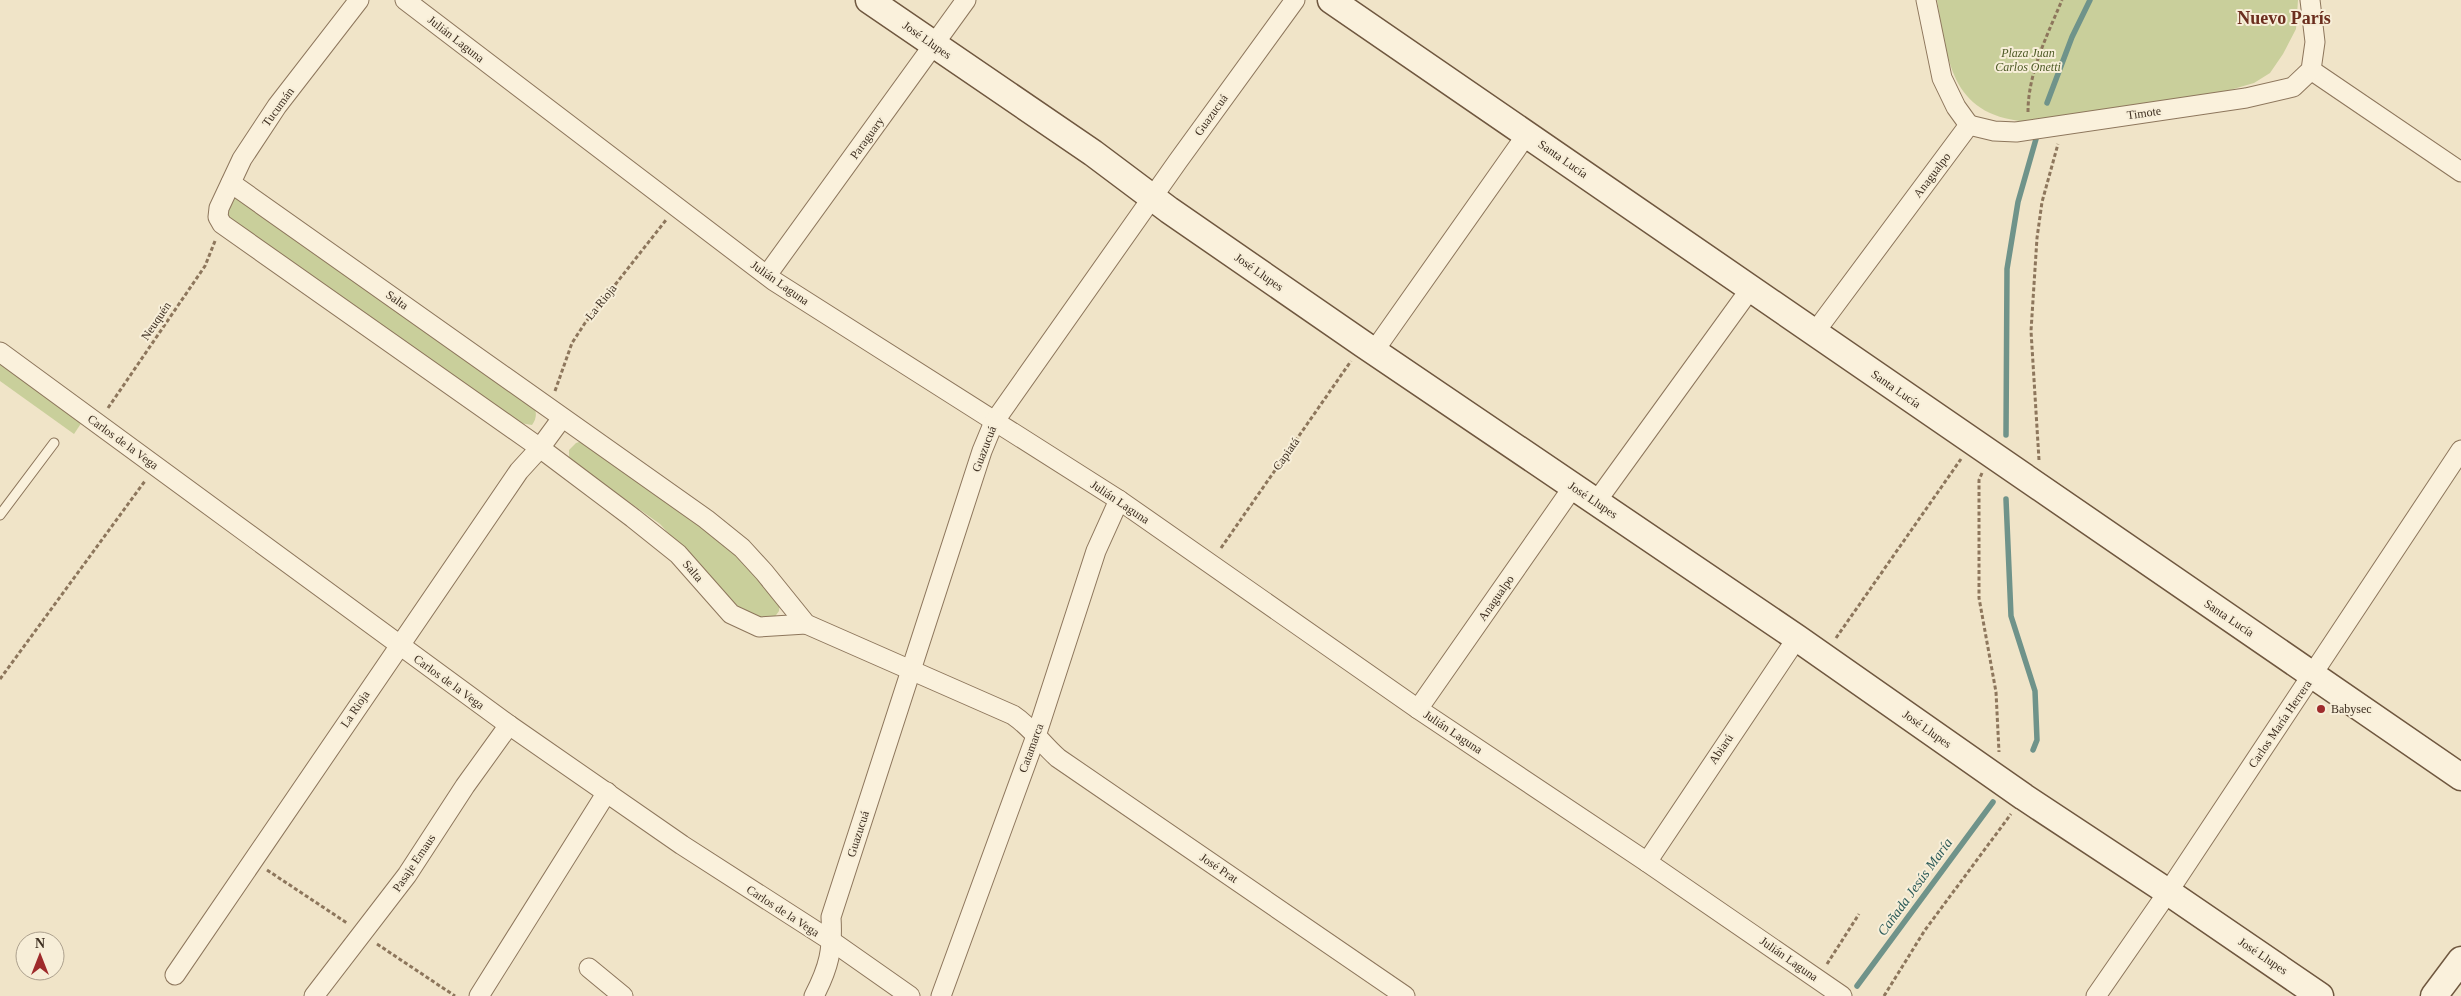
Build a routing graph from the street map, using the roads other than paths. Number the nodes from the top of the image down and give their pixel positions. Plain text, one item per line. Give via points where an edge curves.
1 (359, 0) edge
2 (405, 0) edge
3 (869, 0) edge
4 (966, 0) edge
5 (1295, 0) edge
6 (1331, 0) edge
7 (1926, 0) edge
8 (2310, 0) edge
9 (934, 46) junction
10 (2311, 70) junction
11 (1969, 125) junction
12 (1527, 134) junction
13 (2461, 172) edge
14 (231, 183) junction
15 (1153, 198) junction
16 (222, 224) joint
17 (767, 275) junction
18 (1751, 288) junction
19 (1815, 332) junction
20 (1369, 347) junction
21 (0, 352) edge
22 (556, 413) junction
23 (994, 422) junction
24 (54, 443) dead end
25 (540, 448) junction
26 (2461, 450) edge
27 (1573, 487) junction
28 (1119, 500) junction
29 (1596, 502) junction
30 (0, 515) edge
31 (806, 624) junction
32 (1797, 638) junction
33 (398, 645) junction
34 (911, 671) junction
35 (2312, 675) junction
36 (1418, 709) junction
37 (509, 726) junction
38 (1036, 736) junction
39 (2461, 777) edge
40 (607, 792) junction
41 (1647, 862) junction
42 (2168, 892) junction
43 (833, 942) junction
44 (2461, 960) edge
45 (589, 968) dead end
46 (175, 976) dead end
47 (314, 996) edge
48 (479, 996) edge
49 (623, 996) edge
50 (814, 996) edge
51 (910, 996) edge
52 (941, 996) edge
53 (1405, 996) edge
54 (1842, 996) edge
55 (2096, 996) edge
56 (2320, 996) edge
57 (2434, 996) edge

1 - 14 street, Tucumán via 277,106 242,159
2 - 17 street, Julián Laguna
3 - 9 street, José Llupes
4 - 9 street, Paraguary
5 - 15 street, Guazucuá
6 - 12 street, Santa Lucía
7 - 11 street via 1942,78
8 - 10 street via 2315,42
9 - 15 street, José Llupes via 1093,153
9 - 17 street, Paraguary
10 - 11 street, Timote via 2293,87 2246,98 2028,130 1994,132
10 - 13 street
11 - 19 street, Anagualpo
12 - 18 street, Santa Lucía
12 - 20 street
14 - 16 street, Tucumán via 219,208 218,217
14 - 22 street, Salta
15 - 20 street, José Llupes
15 - 23 street, Guazucuá
16 - 25 street, Salta
17 - 23 street, Julián Laguna
18 - 19 street, Santa Lucía
18 - 29 street
19 - 35 street, Santa Lucía
20 - 27 street, José Llupes
21 - 33 street, Carlos de la Vega
22 - 25 street
22 - 31 street, Salta via 742,548
23 - 28 street, Julián Laguna
23 - 34 street, Guazucuá
24 - 30 lane
25 - 31 street, Salta via 678,554 731,614 759,627
25 - 33 street, La Rioja via 518,471
26 - 35 street, Carlos María Herrera
27 - 29 street, José Llupes
27 - 36 street, Anagualpo
28 - 36 street, Julián Laguna
28 - 38 street, Catamarca via 1096,551
29 - 32 street, José Llupes
31 - 34 street, Salta
32 - 41 street, Abiarú
32 - 42 street, José Llupes via 2024,797
33 - 37 street, Carlos de la Vega
33 - 46 street, La Rioja
34 - 38 street, Salta via 1013,715 1027,724
34 - 43 street, Guazucuá via 831,917
35 - 39 street, Santa Lucía
35 - 42 street, Carlos María Herrera
36 - 41 street, Julián Laguna
37 - 40 street, Carlos de la Vega
37 - 47 street, Pasaje Emaus via 464,786 408,875
38 - 52 street, Catamarca
38 - 53 street, José Prat via 1058,758
40 - 43 street, Carlos de la Vega via 682,845
40 - 48 street
41 - 54 street, Julián Laguna
42 - 55 street, Carlos María Herrera
42 - 56 street, José Llupes
43 - 50 street, Guazucuá via 827,970
43 - 51 street, Carlos de la Vega
44 - 57 street
45 - 49 street

